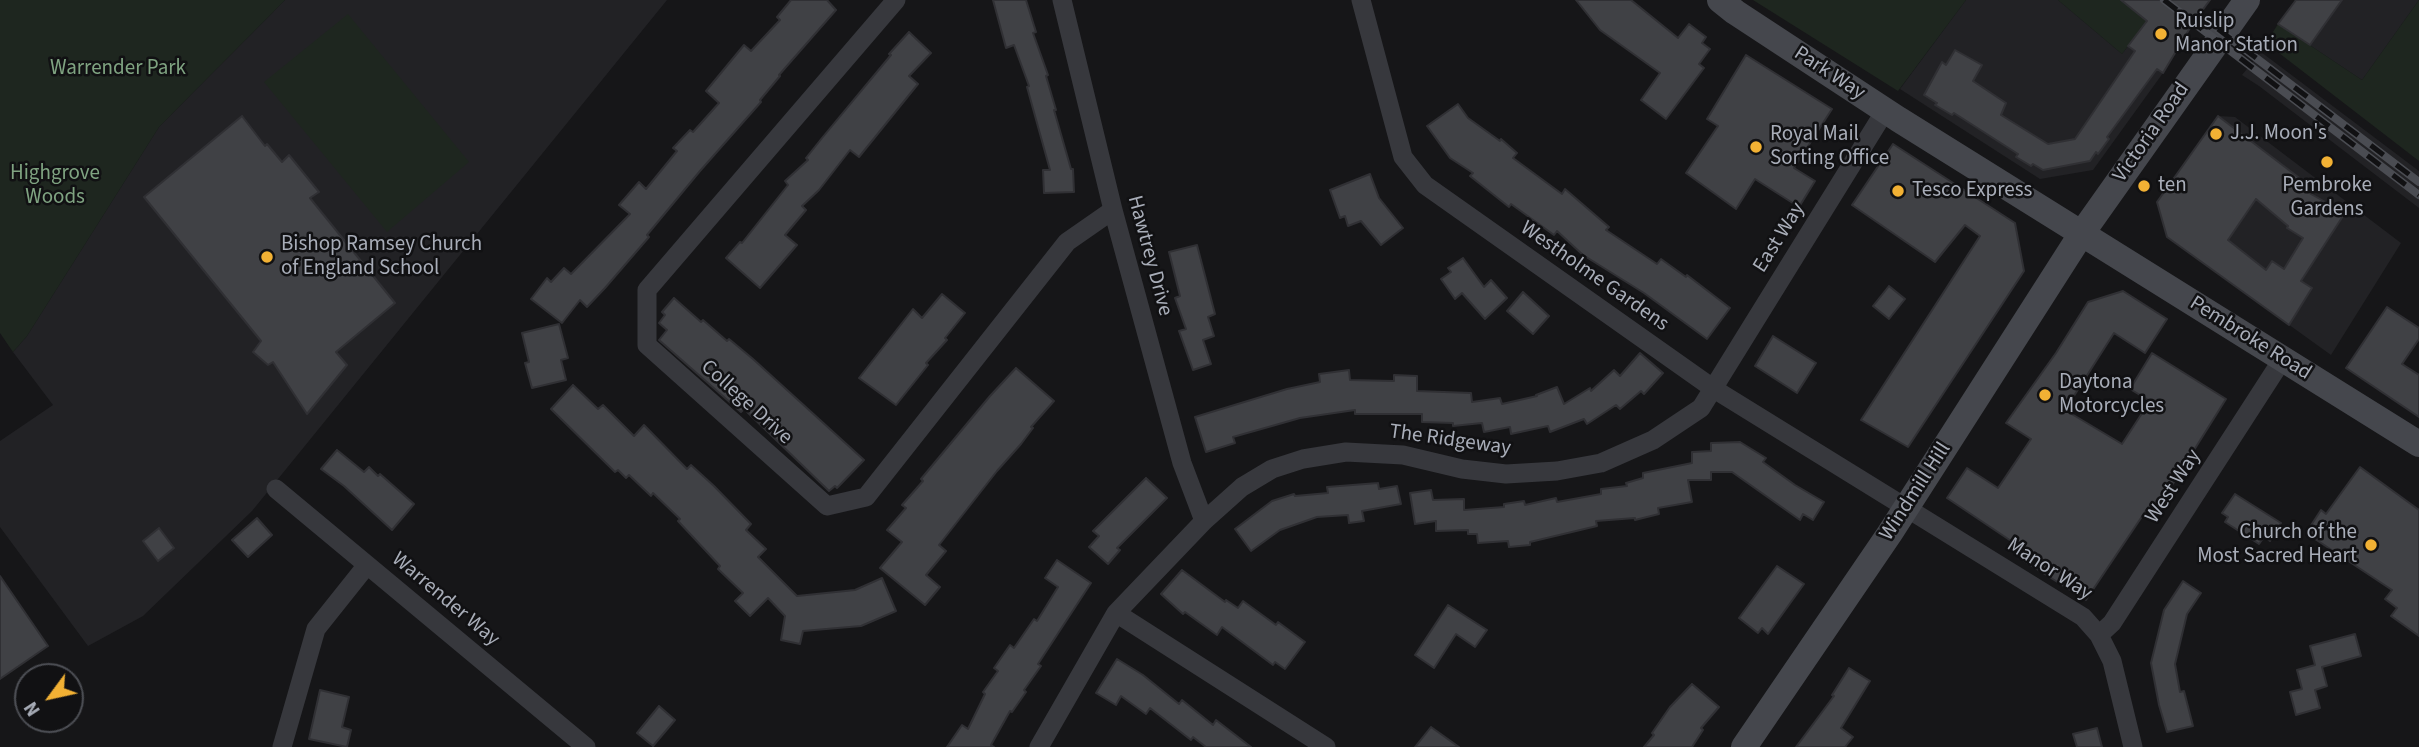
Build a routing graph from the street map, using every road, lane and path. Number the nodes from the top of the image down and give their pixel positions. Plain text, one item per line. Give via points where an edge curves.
1 (896, 0) edge
2 (1062, 0) edge
3 (1360, 0) edge
4 (1720, 0) edge
5 (2247, 0) edge
6 (1885, 111) junction
7 (1112, 210) junction
8 (2082, 233) junction
9 (2282, 359) junction
10 (1714, 389) junction
11 (2419, 444) edge
12 (276, 489) dead end
13 (1907, 508) junction
14 (1204, 521) junction
15 (367, 565) junction
16 (1116, 613) junction
17 (2099, 635) junction
18 (282, 747) edge
19 (586, 747) edge
20 (1039, 747) edge
21 (1326, 747) edge
22 (1744, 747) edge
23 (2133, 747) edge

1 - 7 street, College Drive via 647,290 647,345 827,506 866,497 1067,242
2 - 7 street, Hawtrey Drive
3 - 10 street, Westholme Gardens via 1403,157 1425,185
4 - 6 street, Park Way
5 - 8 street, Victoria Road
6 - 8 street, Park Way
6 - 10 street, East Way
7 - 14 street, Hawtrey Drive via 1182,463
8 - 9 street, Pembroke Road
8 - 13 street, Windmill Hill
9 - 11 street, Pembroke Road
9 - 17 street, West Way via 2112,623
10 - 13 street, Westholme Gardens
10 - 14 street, The Ridgeway via 1702,408 1653,440 1601,463 1506,474 1403,455 1346,452 1272,469 1242,486
12 - 15 street, Warrender Way
13 - 17 street, Manor Way via 2082,617
13 - 22 street, Windmill Hill
14 - 16 street, The Ridgeway
15 - 18 street via 316,629
15 - 19 street, Warrender Way
16 - 20 street, The Ridgeway
16 - 21 street
17 - 23 street, Manor Way via 2112,661

